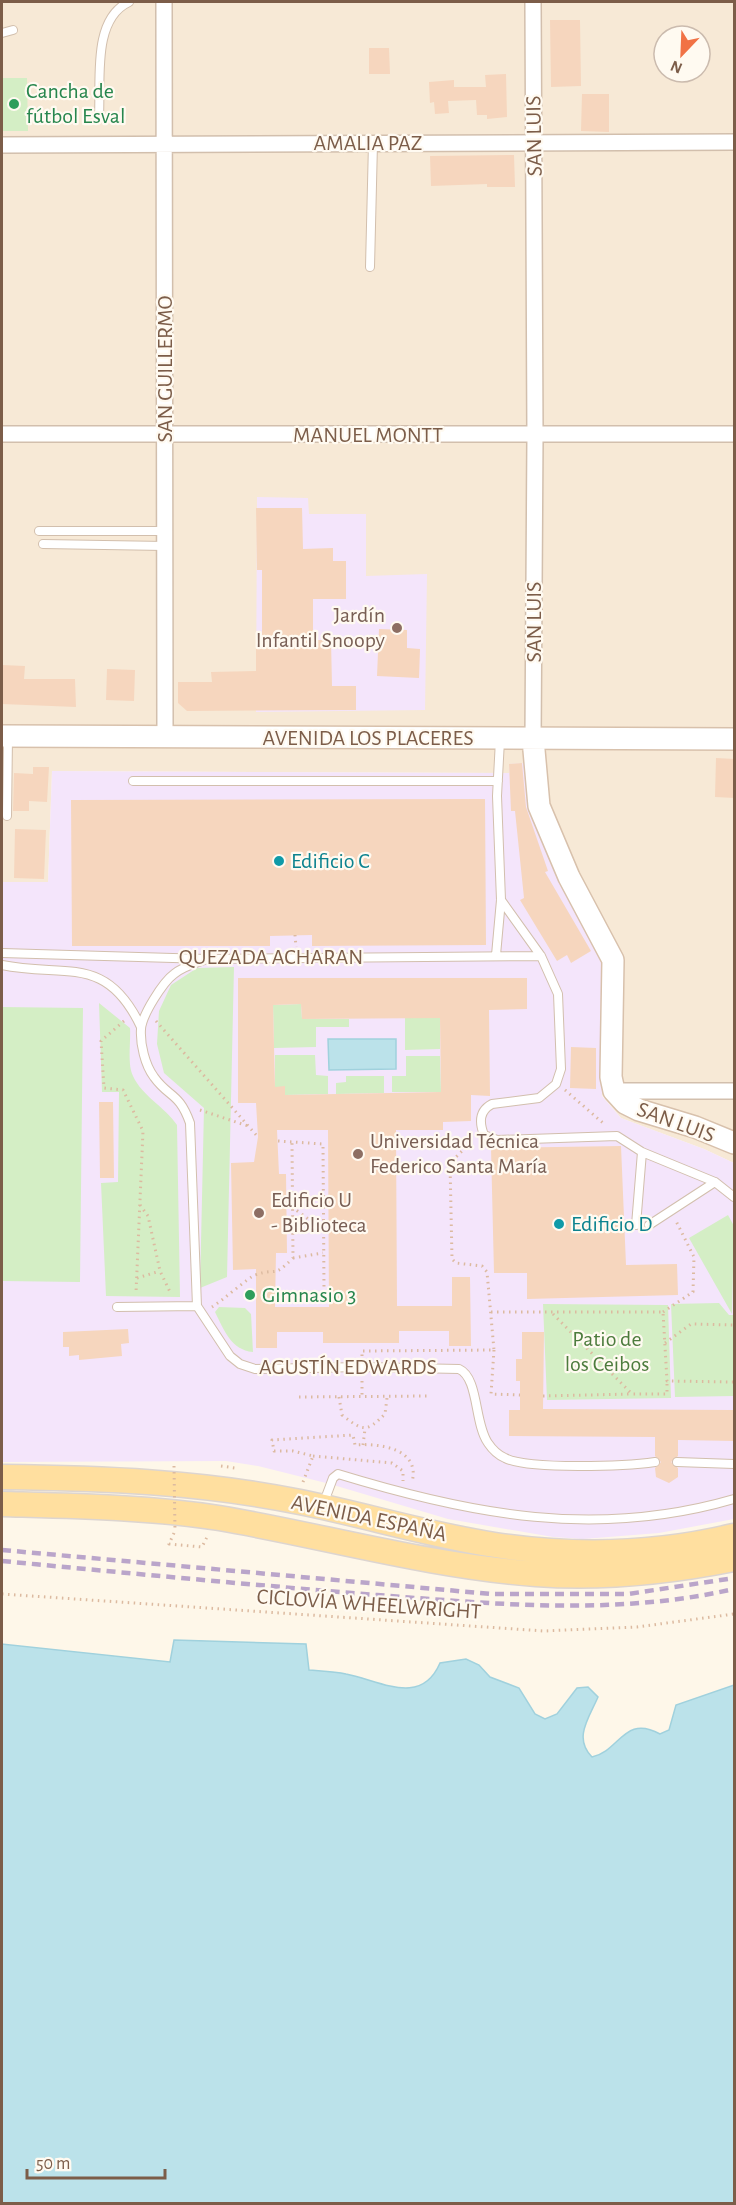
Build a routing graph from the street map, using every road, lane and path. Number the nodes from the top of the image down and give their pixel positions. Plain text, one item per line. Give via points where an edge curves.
1 (129, 2) edge
2 (164, 2) edge
3 (533, 2) edge
4 (13, 30) dead end
5 (2, 33) edge
6 (99, 116) dead end
7 (735, 142) edge
8 (374, 143) junction
9 (535, 143) junction
10 (165, 144) junction
11 (2, 145) edge
12 (370, 267) dead end
13 (166, 433) junction
14 (2, 434) edge
15 (735, 434) edge
16 (535, 436) junction
17 (39, 531) dead end
18 (165, 538) junction
19 (43, 544) dead end
20 (5, 736) edge
21 (165, 737) junction
22 (533, 739) junction
23 (500, 740) junction
24 (735, 740) edge
25 (133, 781) dead end
26 (498, 781) junction
27 (7, 816) dead end
28 (501, 900) junction
29 (2, 953) edge
30 (496, 956) junction
31 (541, 956) junction
32 (207, 959) junction
33 (2, 965) edge
34 (148, 1012) junction
35 (133, 1013) junction
36 (141, 1027) junction
37 (556, 1084) junction
38 (614, 1091) junction
39 (735, 1091) edge
40 (184, 1105) junction
41 (250, 1127) junction
42 (477, 1136) dead end
43 (617, 1136) junction
44 (258, 1137) dead end
45 (278, 1141) dead end
46 (292, 1142) junction
47 (735, 1143) edge
48 (642, 1152) junction
49 (715, 1182) junction
50 (735, 1197) edge
51 (140, 1204) junction
52 (292, 1207) junction
53 (670, 1212) junction
54 (636, 1225) dead end
55 (650, 1225) dead end
56 (323, 1230) junction
57 (323, 1253) junction
58 (293, 1258) junction
59 (160, 1271) junction
60 (324, 1289) dead end
61 (117, 1307) dead end
62 (176, 1307) junction
63 (199, 1309) junction
64 (663, 1311) junction
65 (491, 1312) junction
66 (553, 1314) junction
67 (735, 1325) edge
68 (665, 1343) junction
69 (494, 1350) junction
70 (362, 1351) dead end
71 (667, 1381) junction
72 (735, 1382) edge
73 (632, 1394) junction
74 (520, 1395) dead end
75 (339, 1396) junction
76 (428, 1396) dead end
77 (543, 1396) dead end
78 (299, 1397) dead end
79 (387, 1397) junction
80 (365, 1429) junction
81 (363, 1445) junction
82 (313, 1456) junction
83 (655, 1462) dead end
84 (677, 1462) dead end
85 (735, 1464) edge
86 (174, 1466) dead end
87 (2, 1477) edge
88 (304, 1478) dead end
89 (403, 1487) dead end
90 (410, 1490) dead end
91 (735, 1499) edge
92 (2, 1504) edge
93 (322, 1507) junction
94 (217, 1518) junction
95 (735, 1536) edge
96 (735, 1559) edge
97 (2, 1594) edge
98 (735, 1614) edge

1 - 6 lane via 112,13 104,28
2 - 10 street, SAN GUILLERMO
3 - 9 street, SAN LUIS
4 - 5 lane
7 - 9 street, AMALIA PAZ
8 - 9 street, AMALIA PAZ
8 - 10 street, AMALIA PAZ
8 - 12 lane
9 - 16 street, SAN LUIS
10 - 11 street, AMALIA PAZ
10 - 13 street, SAN GUILLERMO
13 - 14 street, MANUEL MONTT
13 - 16 street, MANUEL MONTT
13 - 18 street, SAN GUILLERMO
15 - 16 street, MANUEL MONTT
16 - 22 street, SAN LUIS
17 - 18 lane
18 - 19 lane
18 - 21 street, SAN GUILLERMO
20 - 21 main road, AVENIDA LOS PLACERES
20 - 27 lane
21 - 23 main road, AVENIDA LOS PLACERES
22 - 23 main road, AVENIDA LOS PLACERES
22 - 24 main road, AVENIDA LOS PLACERES
22 - 38 main road, SAN LUIS via 539,806 569,877 613,960
23 - 26 lane
25 - 26 lane
26 - 28 lane
28 - 30 lane
28 - 31 lane
29 - 32 lane, QUEZADA ACHARAN
30 - 31 lane, QUEZADA ACHARAN
30 - 32 lane, QUEZADA ACHARAN
31 - 37 lane via 558,994 561,1069
32 - 34 lane via 171,976
33 - 35 lane via 94,975 108,981
34 - 36 lane
34 - 41 path
35 - 36 lane
35 - 51 path via 101,1041 104,1088 123,1090 143,1131
36 - 40 lane via 147,1063 155,1078
37 - 43 path
37 - 43 lane via 539,1098 485,1108 480,1121 484,1135 497,1140
38 - 39 street
38 - 47 main road, SAN LUIS via 639,1110 695,1126
40 - 41 path
40 - 63 lane via 193,1158
41 - 44 path
42 - 65 path via 450,1163 452,1259 482,1266 487,1272
43 - 48 lane
45 - 46 path
46 - 52 path
46 - 56 path via 323,1144
48 - 49 lane
48 - 54 lane
49 - 50 lane
49 - 53 lane
51 - 59 path via 148,1216
51 - 59 path via 137,1278
52 - 56 path
52 - 58 path
53 - 55 lane
53 - 64 path via 694,1257 693,1292
56 - 57 path
57 - 58 path
57 - 60 path
58 - 63 path via 277,1273 254,1275 230,1296
59 - 62 path
61 - 62 lane
62 - 63 lane
63 - 83 lane, AGUSTÍN EDWARDS via 230,1356 255,1369 449,1367 466,1372 488,1443 504,1458 515,1462 630,1466
64 - 66 path
64 - 68 path
65 - 66 path
65 - 69 path
66 - 73 path
67 - 68 path via 691,1324
68 - 71 path
69 - 70 path
69 - 74 path via 491,1394
71 - 72 path
71 - 73 path via 667,1394
73 - 77 path
75 - 78 path
75 - 79 path
75 - 80 path via 342,1415
76 - 79 path
79 - 80 path via 386,1414
80 - 81 path
81 - 82 path via 355,1445 353,1435 272,1440 274,1451
81 - 90 path via 396,1448 410,1461 414,1475
82 - 88 path
82 - 89 path via 392,1463 404,1471
84 - 85 lane
86 - 94 path, bridge via 175,1531 169,1544 202,1547
87 - 93 main road, AVENIDA ESPAÑA via 163,1483
91 - 93 lane via 662,1516 572,1519 502,1514 399,1493 338,1474
92 - 94 main road, AVENIDA ESPAÑA
93 - 95 main road, AVENIDA ESPAÑA via 496,1545 587,1553 659,1551
94 - 96 main road, AVENIDA ESPAÑA via 447,1562 536,1574 660,1572
97 - 98 path, CICLOVÍA WHEELWRIGHT via 520,1630 638,1627

